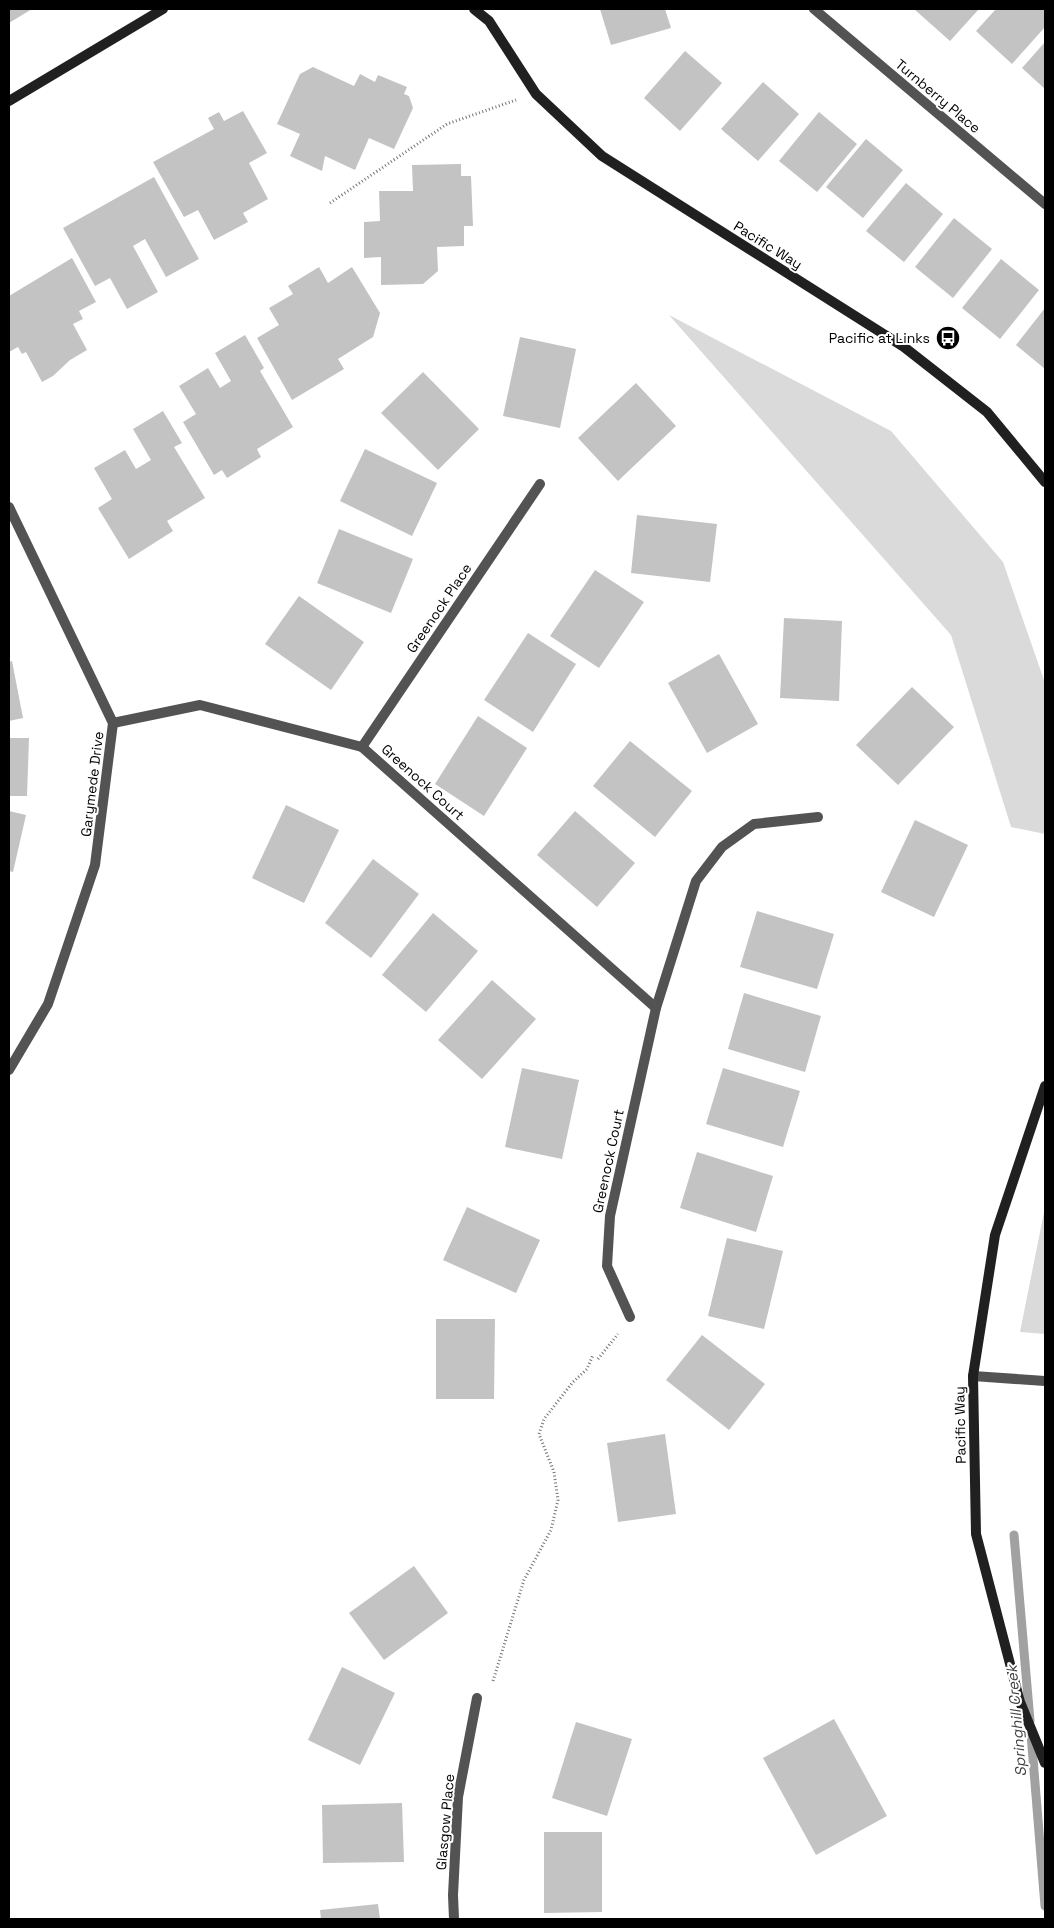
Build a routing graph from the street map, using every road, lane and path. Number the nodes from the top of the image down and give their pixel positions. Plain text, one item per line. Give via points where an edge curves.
1 (163, 9) edge
2 (474, 9) edge
3 (486, 9) edge
4 (814, 9) edge
5 (489, 21) junction
6 (536, 94) junction
7 (9, 101) edge
8 (330, 203) dead end
9 (1045, 204) edge
10 (1045, 482) edge
11 (540, 484) dead end
12 (9, 507) edge
13 (113, 723) junction
14 (362, 747) junction
15 (818, 817) dead end
16 (656, 1008) junction
17 (9, 1070) edge
18 (1045, 1086) edge
19 (630, 1317) joint
20 (593, 1355) dead end
21 (598, 1359) dead end
22 (973, 1376) junction
23 (1045, 1381) edge
24 (493, 1681) dead end
25 (477, 1698) dead end
26 (1045, 1763) edge
27 (454, 1919) edge

1 - 7 main road
2 - 5 main road, Pacific Way
3 - 5 main road, Pacific Way
4 - 9 street, Turnberry Place
5 - 6 main road, Pacific Way
6 - 8 path via 447,124
6 - 10 main road, Pacific Way via 602,156 904,347 987,412
11 - 14 street, Greenock Place
12 - 13 street, Garymede Drive
13 - 14 street, Greenock Court via 200,705
13 - 17 street, Garymede Drive via 95,865 48,1004
14 - 16 street, Greenock Court
15 - 16 street, Greenock Court via 754,824 722,846 696,881
16 - 19 street, Greenock Court via 609,1224 607,1266
18 - 22 main road, Pacific Way via 995,1235
19 - 21 path
20 - 24 path via 587,1369 544,1419 539,1434 554,1472 558,1500 551,1530 524,1580
22 - 23 street
22 - 26 main road, Pacific Way via 976,1534 1020,1702
25 - 27 street, Glasgow Place via 458,1797

